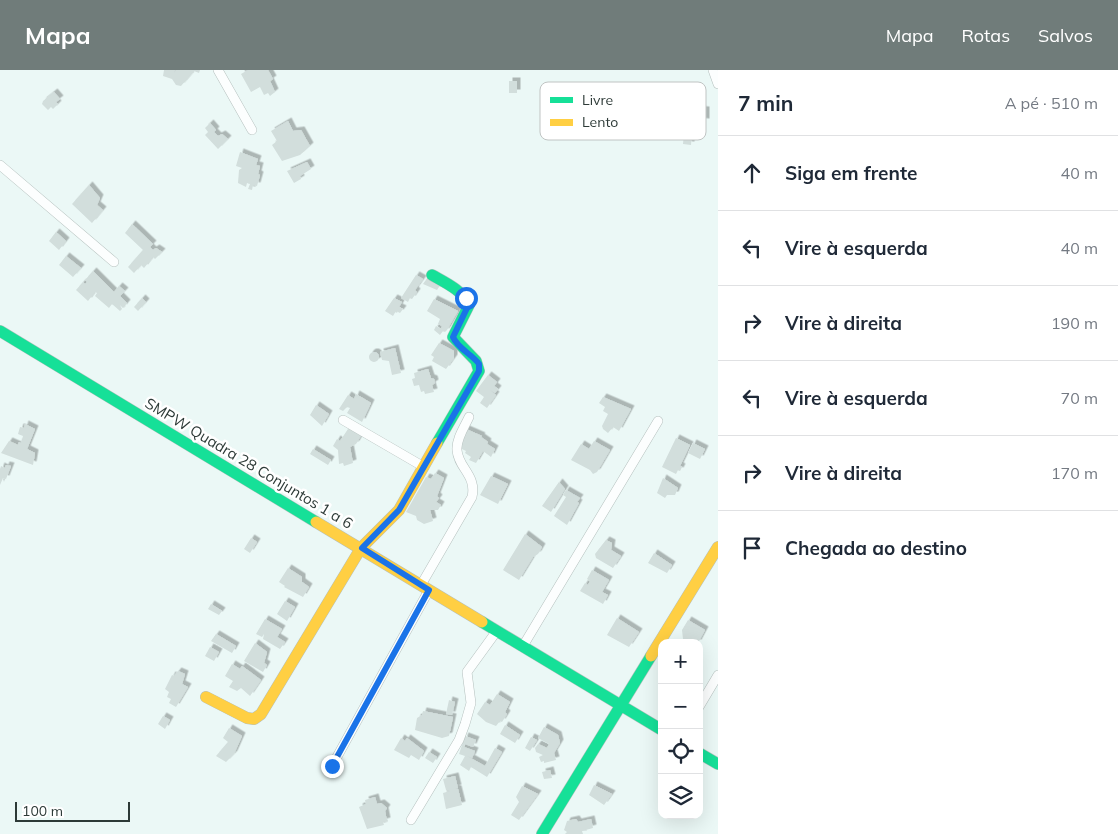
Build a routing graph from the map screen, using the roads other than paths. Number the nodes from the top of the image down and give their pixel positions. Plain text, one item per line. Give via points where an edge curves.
1 (218, 70) edge
2 (713, 70) edge
3 (718, 84) edge
4 (252, 130) dead end
5 (0, 165) edge
6 (114, 262) dead end
7 (432, 276) dead end
8 (0, 332) edge
9 (469, 417) dead end
10 (343, 420) dead end
11 (658, 421) dead end
12 (424, 467) junction
13 (718, 547) edge
14 (362, 548) junction
15 (425, 588) junction
16 (496, 632) junction
17 (523, 646) junction
18 (718, 675) edge
19 (206, 697) dead end
20 (703, 700) edge
21 (622, 705) junction
22 (660, 729) edge
23 (703, 755) edge
24 (718, 764) edge
25 (332, 766) dead end
26 (411, 820) dead end
27 (542, 834) edge

1 - 4 street
2 - 3 street
5 - 6 street
7 - 12 street via 466,298 469,304 453,337 479,364 479,371
8 - 14 street, SMPW Quadra 28 Conjuntos 1 a 6
9 - 15 street via 457,451 473,483 472,497
10 - 12 street
11 - 17 street
12 - 14 street via 396,515
13 - 21 street
14 - 15 street, SMPW Quadra 28 Conjuntos 1 a 6
14 - 19 street via 261,714 254,719 247,718
15 - 16 street, SMPW Quadra 28 Conjuntos 1 a 6
15 - 25 street
16 - 17 street, SMPW Quadra 28 Conjuntos 1 a 6
16 - 26 street via 469,668 467,677 471,703 459,740
17 - 21 street, SMPW Quadra 28 Conjuntos 1 a 6
18 - 20 street
21 - 22 street, SMPW Quadra 28 Conjuntos 1 a 6
21 - 27 street
23 - 24 street

